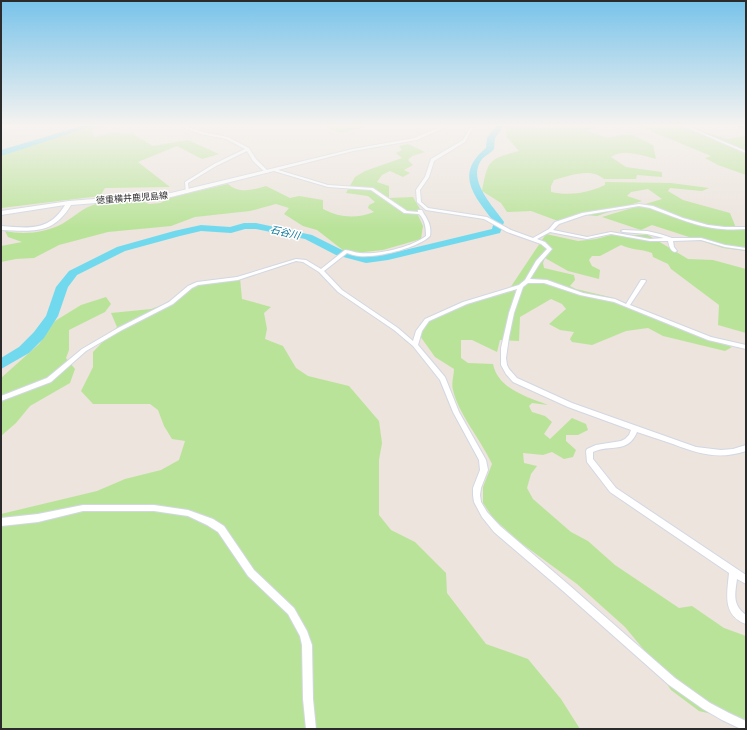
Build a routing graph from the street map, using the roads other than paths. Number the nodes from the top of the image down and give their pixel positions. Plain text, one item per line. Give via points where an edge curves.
1 (225, 160) edge
2 (254, 160) edge
3 (314, 160) edge
4 (434, 160) edge
5 (275, 170) junction
6 (267, 172) junction
7 (187, 192) junction
8 (69, 202) junction
9 (422, 206) junction
10 (1, 213) edge
11 (420, 214) junction
12 (1, 228) edge
13 (746, 228) edge
14 (551, 230) junction
15 (534, 239) junction
16 (670, 239) junction
17 (746, 249) edge
18 (675, 251) dead end
19 (321, 271) junction
20 (527, 281) junction
21 (643, 281) dead end
22 (521, 286) junction
23 (628, 305) junction
24 (415, 345) junction
25 (746, 347) edge
26 (1, 399) edge
27 (635, 428) junction
28 (746, 448) edge
29 (1, 522) edge
30 (733, 571) junction
31 (746, 580) edge
32 (746, 620) edge
33 (746, 726) edge
34 (310, 729) edge

1 - 7 street via 186,183
2 - 6 street
3 - 5 main road, 徳重横井鹿児島線
4 - 9 street via 418,190
5 - 6 main road, 徳重横井鹿児島線
5 - 11 street via 328,186 372,189 406,212
6 - 7 main road, 徳重横井鹿児島線
7 - 8 main road, 徳重横井鹿児島線 via 154,197
8 - 10 main road, 徳重横井鹿児島線
8 - 12 main road via 59,218 48,226 25,230
9 - 11 street
9 - 15 street via 439,211 475,215
11 - 19 street via 426,219 428,232 428,236 421,242 377,254 361,255 346,252
13 - 14 street via 728,230 708,227 653,207 639,205 584,214 557,223
14 - 15 street
14 - 16 street via 587,238 611,233 650,240
15 - 20 street via 550,249 538,262
16 - 17 street via 701,239
16 - 18 street
19 - 24 street via 340,291
19 - 26 street via 304,261 296,260 238,278 197,284 171,303 84,350 49,380
20 - 22 street
20 - 23 street via 545,281 582,294 616,300
21 - 23 street
22 - 24 street via 465,304 428,320 419,331
22 - 27 street via 514,299 503,357 508,373 523,385
23 - 25 street via 710,339
24 - 33 street via 443,379 456,412 482,460 484,470 477,483 475,498 483,515 666,678 725,716
27 - 28 street via 696,450 715,454 734,453
27 - 30 street via 632,439 625,445 597,446 590,451 590,460 613,490
29 - 34 street via 38,518 83,508 154,508 188,513 221,529 251,573 291,611 304,634 307,645
30 - 31 street
30 - 32 street via 731,604 735,613

